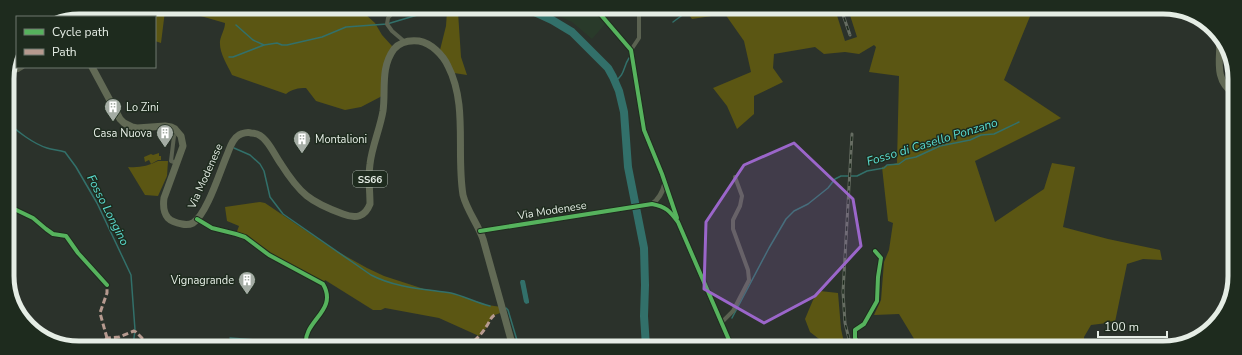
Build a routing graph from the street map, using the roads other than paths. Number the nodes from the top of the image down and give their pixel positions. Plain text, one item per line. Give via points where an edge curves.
1 (392, 14) edge
2 (600, 14) edge
3 (639, 14) edge
4 (405, 42) junction
5 (1220, 49) edge
6 (631, 50) junction
7 (93, 68) edge
8 (1228, 88) edge
9 (174, 136) dead end
10 (177, 163) junction
11 (735, 177) dead end
12 (665, 183) junction
13 (652, 204) junction
14 (14, 209) edge
15 (197, 219) junction
16 (678, 222) junction
17 (480, 231) junction
18 (875, 250) dead end
19 (107, 285) dead end
20 (721, 323) junction
21 (305, 341) edge
22 (512, 341) edge
23 (729, 341) edge
24 (857, 341) edge

1 - 4 street via 387,24
2 - 6 street
3 - 6 street via 639,38
4 - 15 main road, Via Modenese / SS66 via 395,48 386,67 382,114 370,166 368,210 355,217 347,216 314,202 291,180 266,141 257,133 249,132 240,134 231,143 206,205
4 - 17 main road via 411,40 430,46 443,58 450,72 458,95 464,196 468,210
5 - 8 main road via 1220,74
6 - 12 street via 644,130
7 - 10 main road, Via Modenese via 124,123 137,128 171,127 179,133 183,146
9 - 10 street via 171,162
10 - 15 main road, Via Modenese via 164,198 164,211 167,217 176,223 187,225
11 - 20 street via 742,196 733,228 749,280 733,311
12 - 13 street via 661,194
12 - 16 street
13 - 16 street via 667,209
13 - 17 street, Via Modenese
14 - 19 street via 33,218 53,234 66,236
15 - 21 street via 212,228 245,237 269,255 323,284 327,295 326,306 307,333
16 - 20 street
17 - 22 main road
18 - 24 street via 881,258 877,301 864,324 855,330
20 - 23 street

